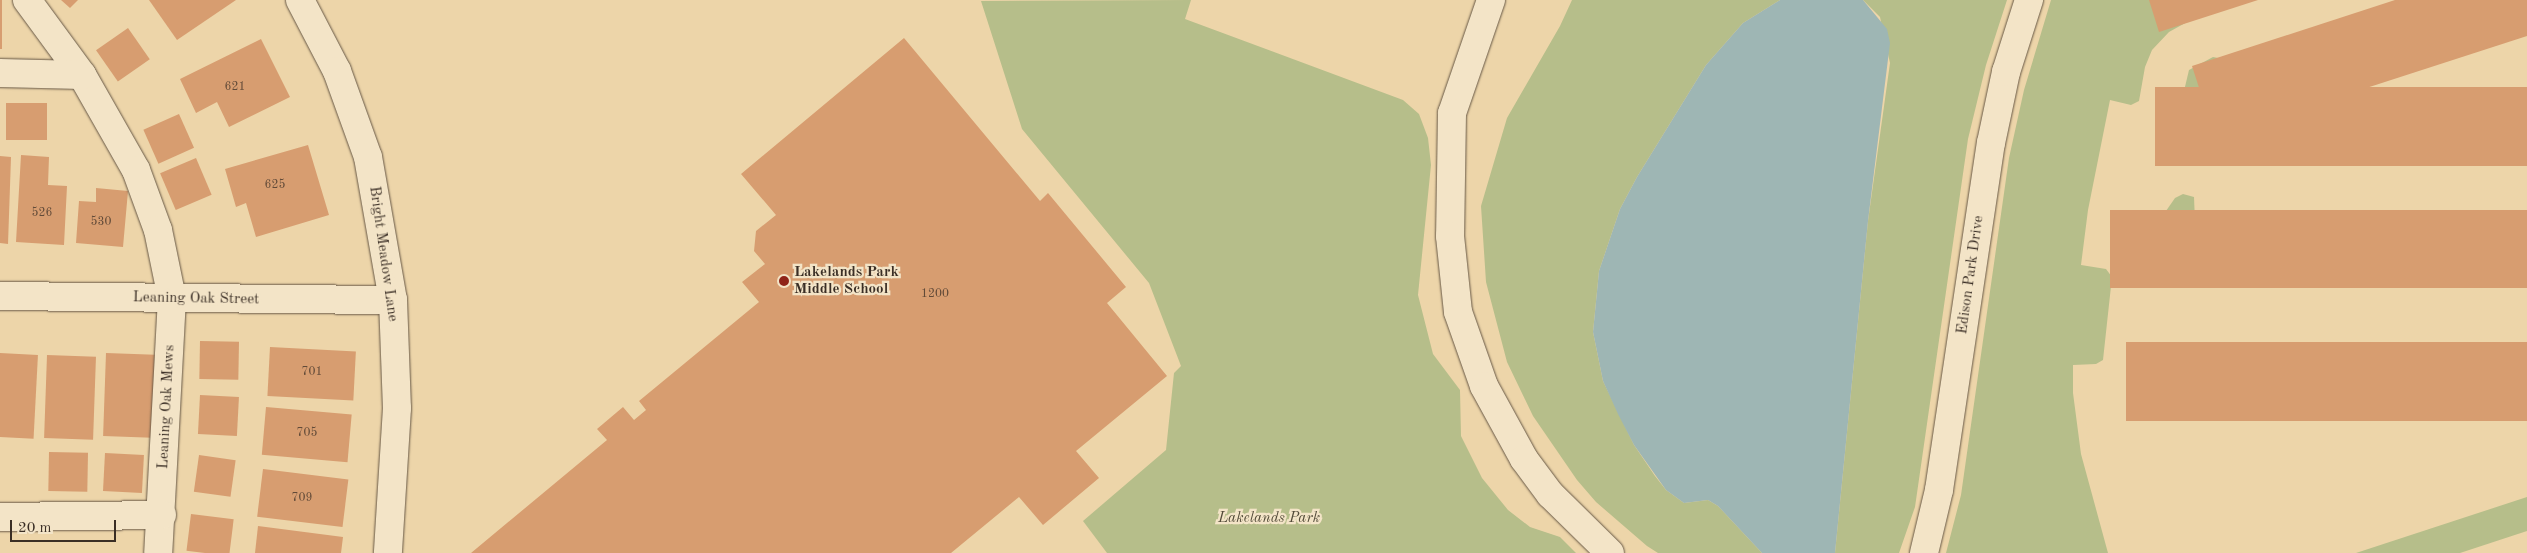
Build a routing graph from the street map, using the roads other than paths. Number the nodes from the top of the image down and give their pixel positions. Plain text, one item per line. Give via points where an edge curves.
1 (27, 0) edge
2 (300, 0) edge
3 (1491, 0) edge
4 (2029, 0) edge
5 (0, 73) edge
6 (82, 74) junction
7 (0, 296) edge
8 (172, 298) junction
9 (393, 300) junction
10 (162, 515) junction
11 (0, 517) edge
12 (158, 553) edge
13 (388, 553) edge
14 (1610, 553) edge
15 (1924, 553) edge

1 - 6 street, Leaning Oak Mews
2 - 9 street, Bright Meadow Lane via 337,71 368,157
3 - 14 street via 1452,113 1449,219 1452,276 1458,312 1484,386 1524,459 1550,494
4 - 15 street, Edison Park Drive via 2006,72 1991,143 1939,490
5 - 6 street
6 - 8 street, Leaning Oak Mews via 136,170 158,230
7 - 8 street, Leaning Oak Street
8 - 9 street, Leaning Oak Street
8 - 10 street, Leaning Oak Mews
9 - 13 street, Bright Meadow Lane via 397,408
10 - 11 street
10 - 12 street, Leaning Oak Mews

